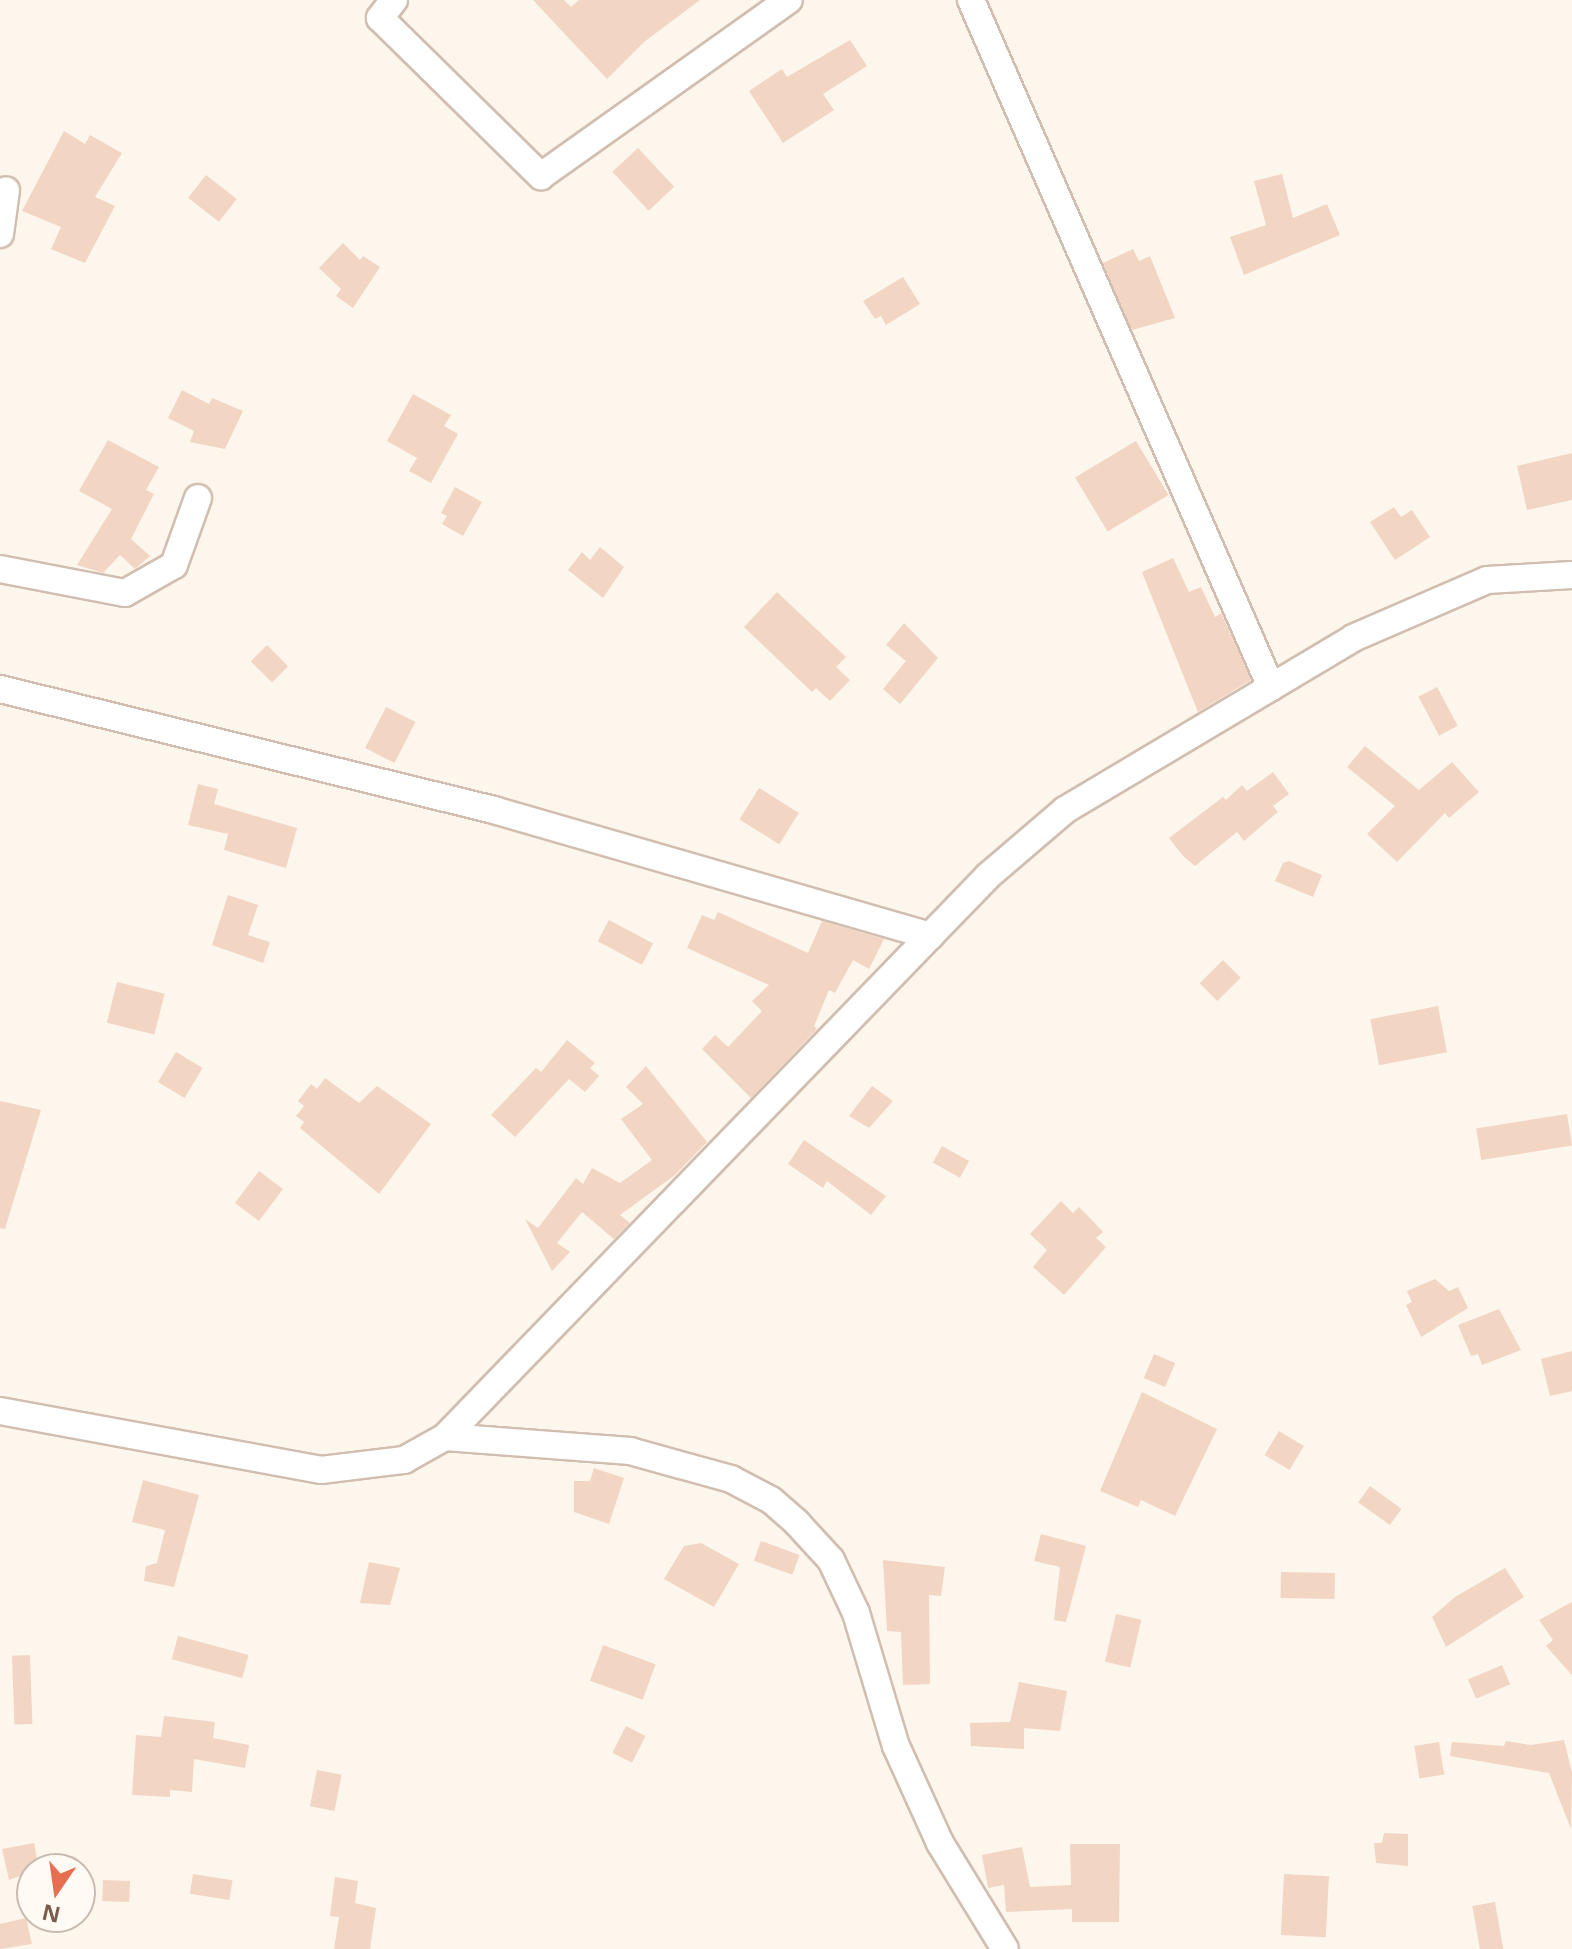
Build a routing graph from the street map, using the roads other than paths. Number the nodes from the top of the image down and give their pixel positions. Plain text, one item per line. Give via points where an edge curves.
1 (394, 0) edge
2 (789, 0) edge
3 (971, 0) edge
4 (6, 190) dead end
5 (0, 234) edge
6 (198, 498) dead end
7 (0, 569) edge
8 (1572, 575) edge
9 (1271, 687) junction
10 (0, 689) edge
11 (930, 936) junction
12 (0, 1411) edge
13 (445, 1437) junction
14 (1005, 1949) edge

1 - 2 street via 380,18 541,176
3 - 9 street
4 - 5 street
6 - 7 street via 174,565 125,593
8 - 9 street via 1487,580 1353,638
9 - 11 street via 1065,810 988,876
10 - 11 street via 494,810
11 - 13 street
12 - 13 street via 321,1470 404,1460
13 - 14 street via 630,1451 731,1479 771,1500 797,1523 831,1560 856,1613 896,1746 940,1843

